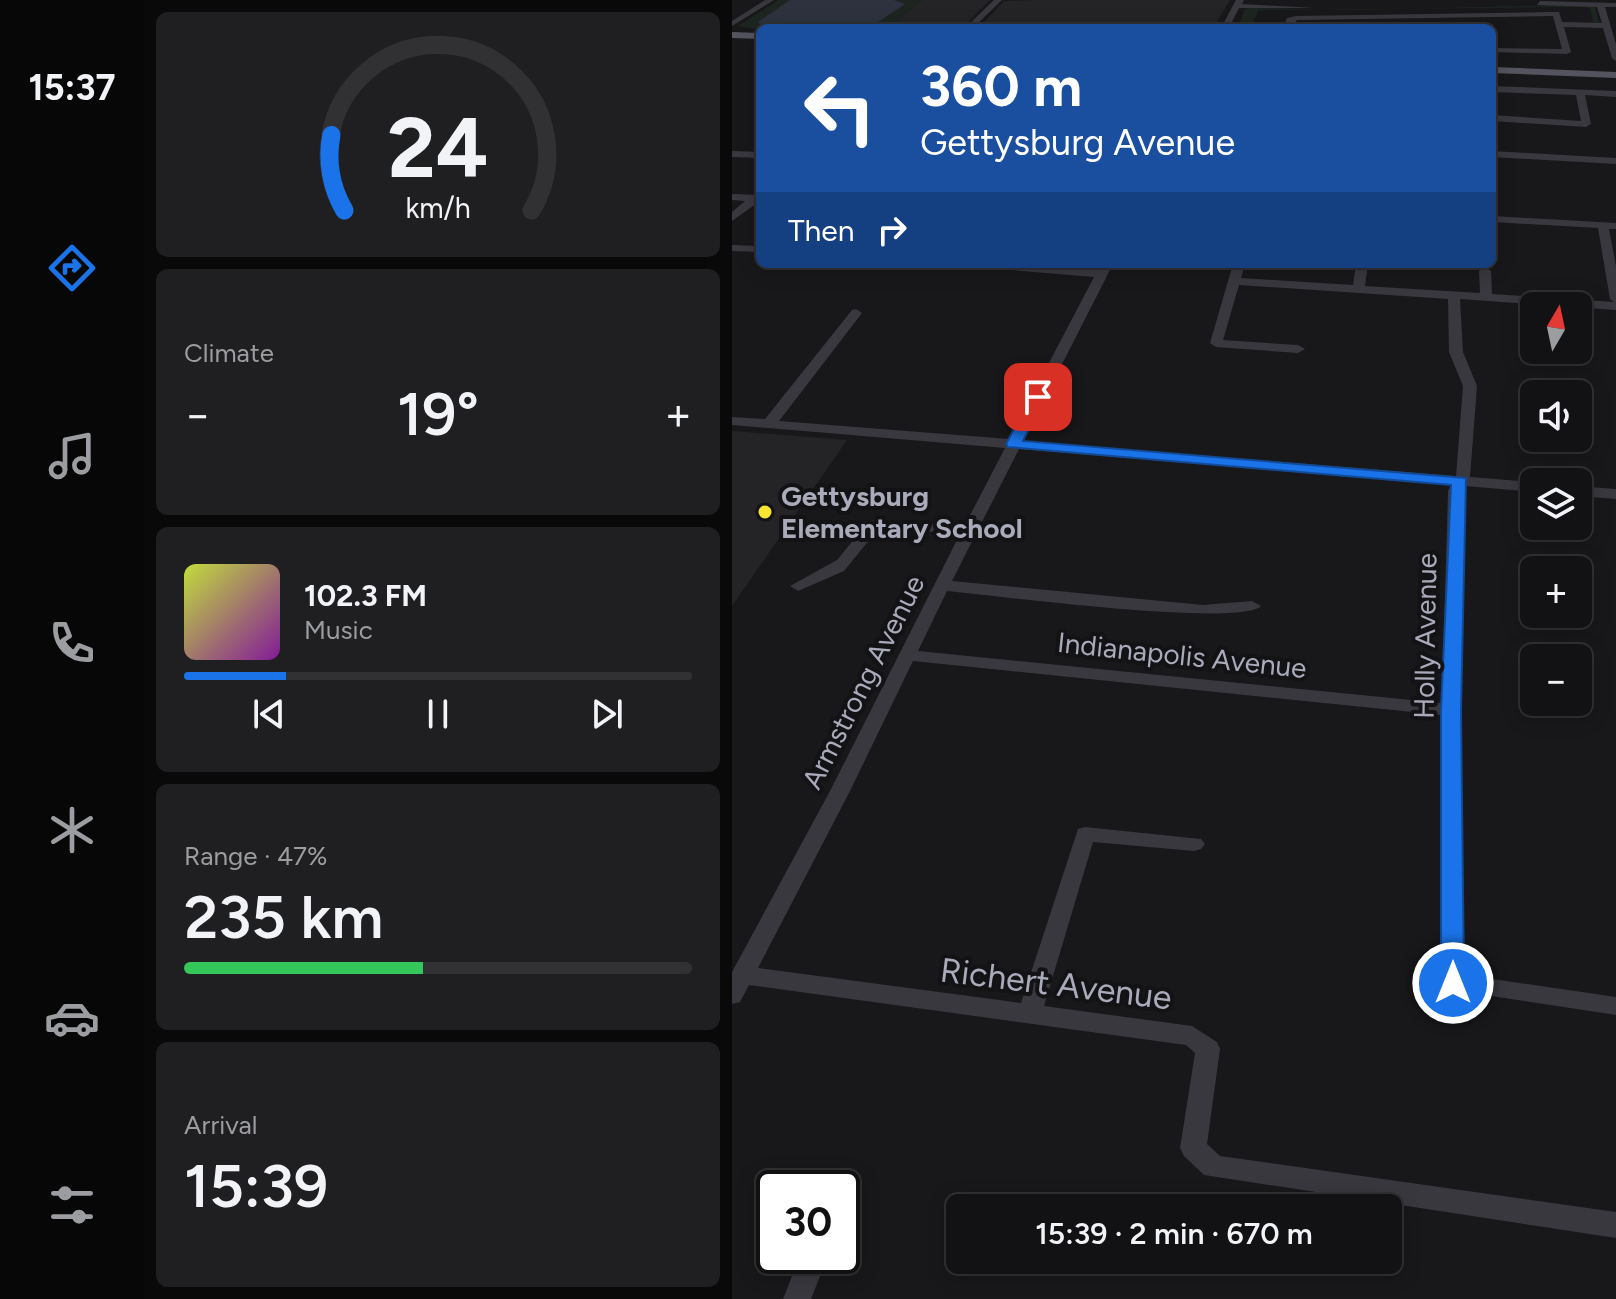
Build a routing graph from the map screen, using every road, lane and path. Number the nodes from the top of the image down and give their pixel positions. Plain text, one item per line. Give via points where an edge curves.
1 (770, 0) edge
2 (998, 0) edge
3 (1238, 3) edge
4 (1527, 3) dead end
5 (1600, 4) junction
6 (1450, 5) dead end
7 (1616, 5) edge
8 (1396, 18) junction
9 (973, 24) edge
10 (1227, 24) edge
11 (1289, 24) edge
12 (1402, 24) edge
13 (1558, 24) junction
14 (1609, 25) edge
15 (732, 30) edge
16 (756, 33) edge
17 (1614, 45) edge
18 (1496, 50) edge
19 (1616, 58) edge
20 (1496, 67) edge
21 (1496, 68) edge
22 (1616, 75) edge
23 (1496, 89) edge
24 (1580, 93) junction
25 (1616, 94) edge
26 (1496, 118) edge
27 (732, 154) edge
28 (1496, 154) edge
29 (756, 155) edge
30 (1616, 161) edge
31 (732, 197) edge
32 (756, 198) edge
33 (756, 199) edge
34 (732, 218) edge
35 (1496, 219) edge
36 (1610, 226) edge
37 (732, 248) edge
38 (756, 249) edge
39 (1612, 259) edge
40 (1081, 268) edge
41 (1238, 268) edge
42 (1361, 268) edge
43 (1104, 269) edge
44 (1485, 271) dead end
45 (1234, 281) junction
46 (1358, 290) junction
47 (1454, 296) junction
48 (1486, 298) junction
49 (1616, 299) edge
50 (1616, 306) edge
51 (856, 313) dead end
52 (1298, 349) dead end
53 (732, 421) edge
54 (769, 424) junction
55 (1014, 444) junction
56 (1461, 482) junction
57 (1520, 486) edge
58 (1592, 492) edge
59 (1616, 494) edge
60 (970, 530) junction
61 (942, 585) junction
62 (798, 586) dead end
63 (1252, 606) dead end
64 (907, 655) junction
65 (1451, 710) junction
66 (1194, 844) dead end
67 (737, 985) edge
68 (1616, 1006) edge
69 (1029, 1016) junction
70 (1616, 1225) edge
71 (807, 1274) edge
72 (797, 1299) edge

1 - 15 street
2 - 9 street
3 - 6 street via 1325,8
3 - 10 street
4 - 5 street
5 - 7 street
5 - 14 street
8 - 11 street via 1292,19
8 - 12 street
8 - 13 street via 1556,14
13 - 14 street
13 - 18 street via 1566,54
14 - 17 street
15 - 16 main road
17 - 19 street
20 - 22 main road
21 - 22 main road
23 - 24 street
24 - 25 street
24 - 26 street via 1586,124
27 - 29 street
28 - 30 street
31 - 32 street
33 - 34 street
35 - 36 street
36 - 39 street
37 - 38 street
39 - 49 street
40 - 43 street
41 - 45 street
42 - 46 street
43 - 55 street, Armstrong Avenue
44 - 48 street
45 - 46 street
45 - 52 street via 1216,343
46 - 47 street
47 - 48 street
47 - 56 street, Holly Avenue via 1456,352 1470,386
48 - 50 street
51 - 54 street
53 - 54 street
54 - 55 street
55 - 56 street
55 - 60 street, Armstrong Avenue
56 - 57 street
56 - 65 street, Holly Avenue via 1456,491
58 - 59 street
60 - 61 street, Armstrong Avenue
60 - 62 street via 876,523 866,529 847,560 828,575
61 - 63 street via 1203,610
61 - 64 street, Armstrong Avenue
64 - 65 street, Indianapolis Avenue
64 - 67 street, Armstrong Avenue
65 - 68 street, Holly Avenue via 1453,983
66 - 69 street via 1085,834
67 - 69 street, Richert Avenue
69 - 70 street, Richert Avenue via 1192,1036 1208,1049 1193,1148 1213,1167
71 - 72 street

